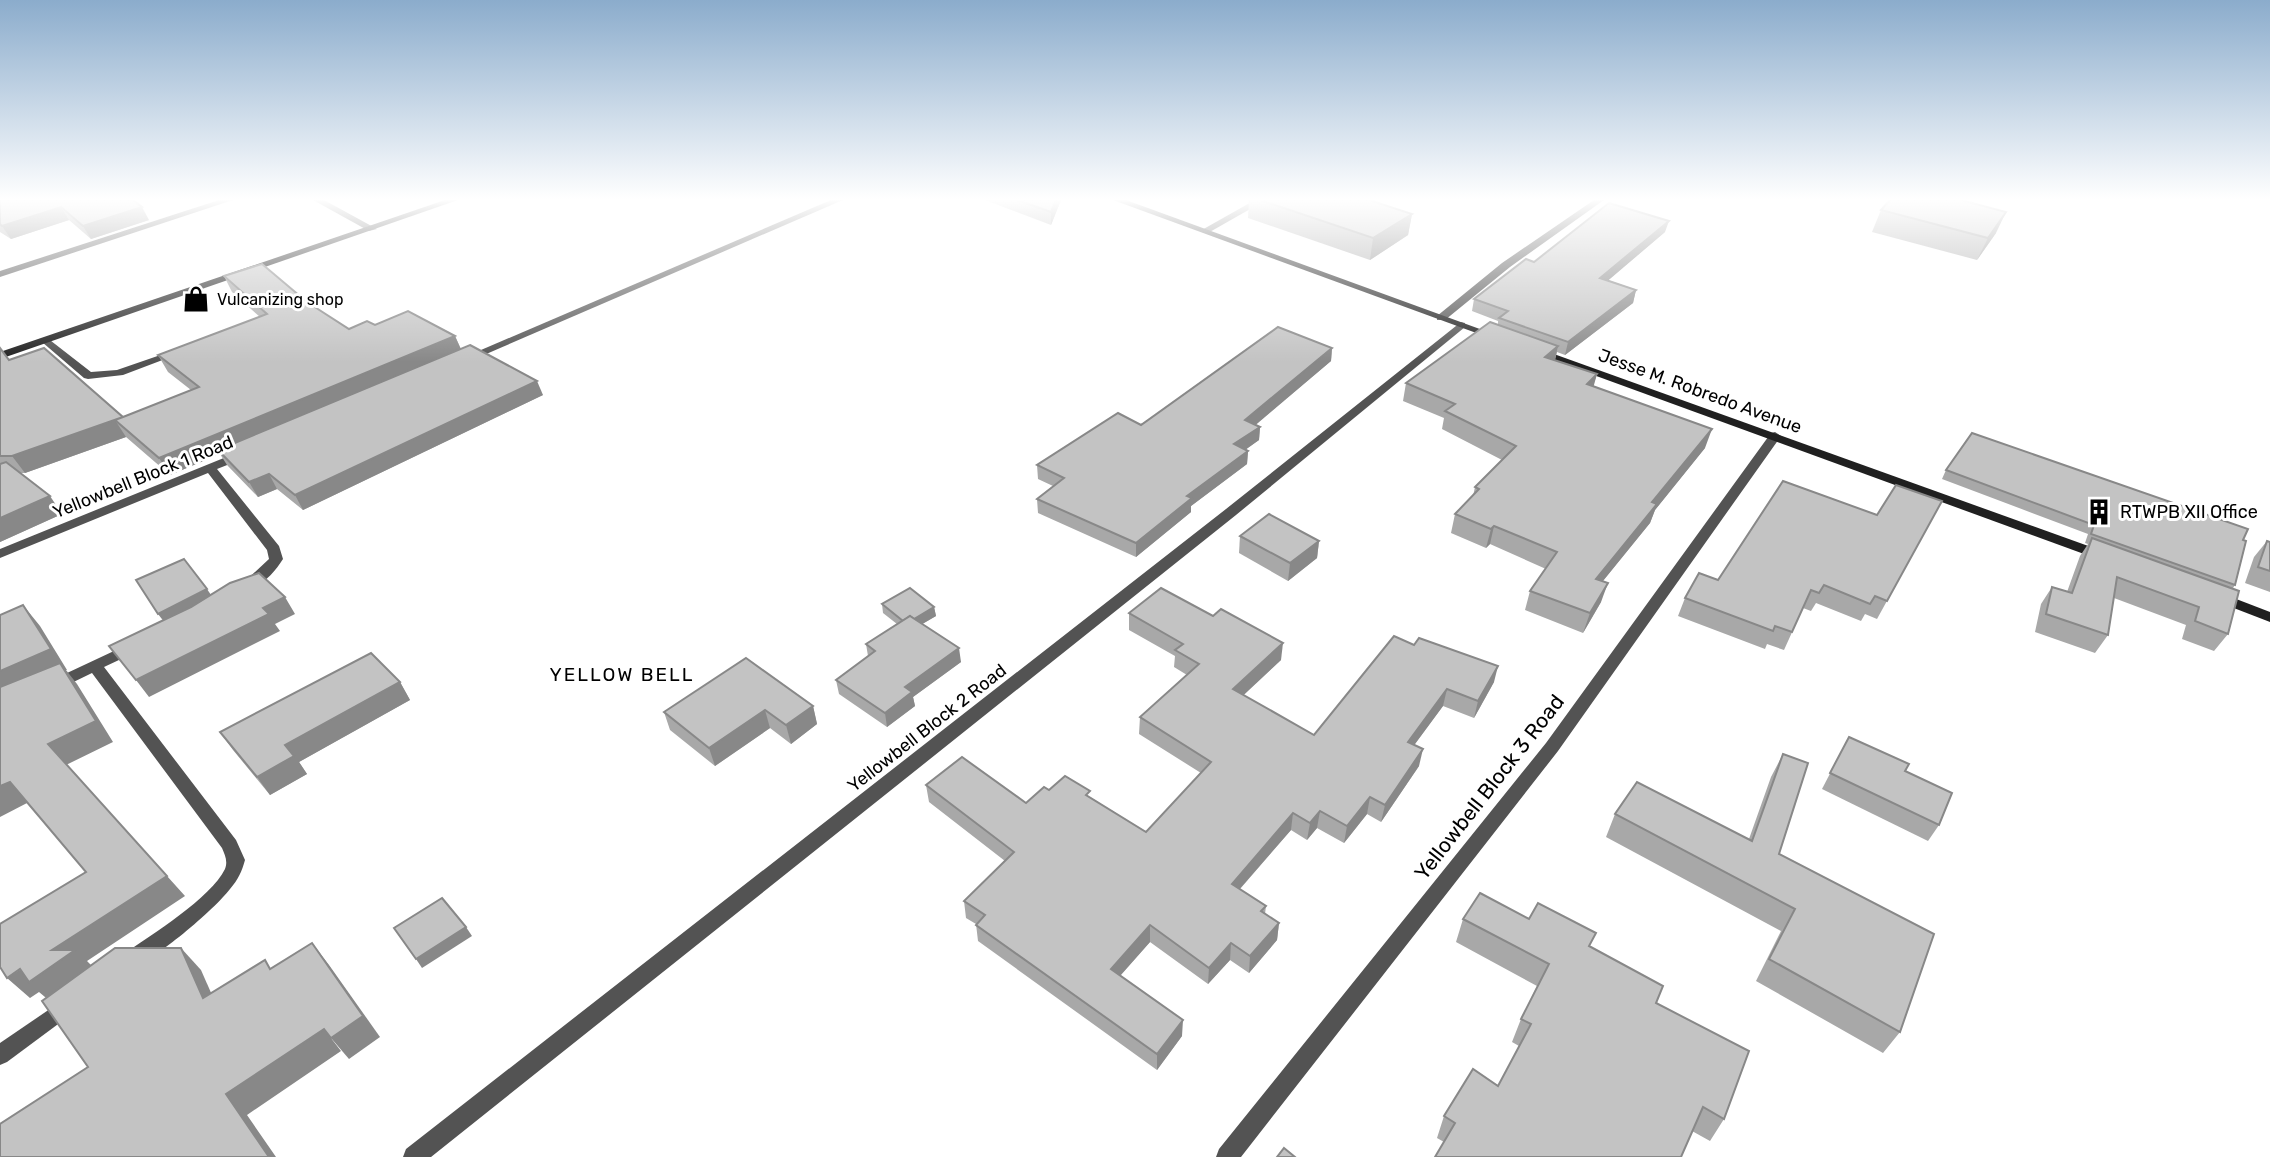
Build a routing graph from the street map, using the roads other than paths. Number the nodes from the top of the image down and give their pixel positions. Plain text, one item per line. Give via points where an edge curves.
1 (62, 254) edge
2 (299, 254) edge
3 (712, 254) edge
4 (1265, 254) edge
5 (1522, 254) edge
6 (0, 274) edge
7 (1441, 318) junction
8 (1461, 324) junction
9 (1500, 338) edge
10 (47, 340) junction
11 (192, 348) edge
12 (1526, 348) edge
13 (0, 356) edge
14 (454, 364) edge
15 (1774, 436) junction
16 (249, 452) edge
17 (210, 468) junction
18 (0, 554) edge
19 (2113, 559) edge
20 (2205, 593) edge
21 (230, 596) edge
22 (2270, 617) edge
23 (146, 641) edge
24 (96, 666) junction
25 (36, 693) edge
26 (118, 969) edge
27 (86, 993) edge
28 (0, 1055) edge
29 (414, 1157) edge
30 (1227, 1157) edge

1 - 6 street
2 - 10 main road
3 - 14 street
4 - 7 main road
5 - 7 street
7 - 8 main road
8 - 9 main road
8 - 29 street, Yellowbell Block 2 Road via 1231,512
10 - 11 street via 88,376 119,373
10 - 13 main road
12 - 15 main road, Jesse M. Robredo Avenue
15 - 19 main road, Jesse M. Robredo Avenue
15 - 30 street, Yellowbell Block 3 Road via 1552,747
16 - 17 street, Yellowbell Block 1 Road
17 - 18 street, Yellowbell Block 1 Road
17 - 21 street via 274,548 276,559 262,576
20 - 22 main road
23 - 24 street
24 - 25 street
24 - 26 street via 230,845 236,860 218,891
27 - 28 street

